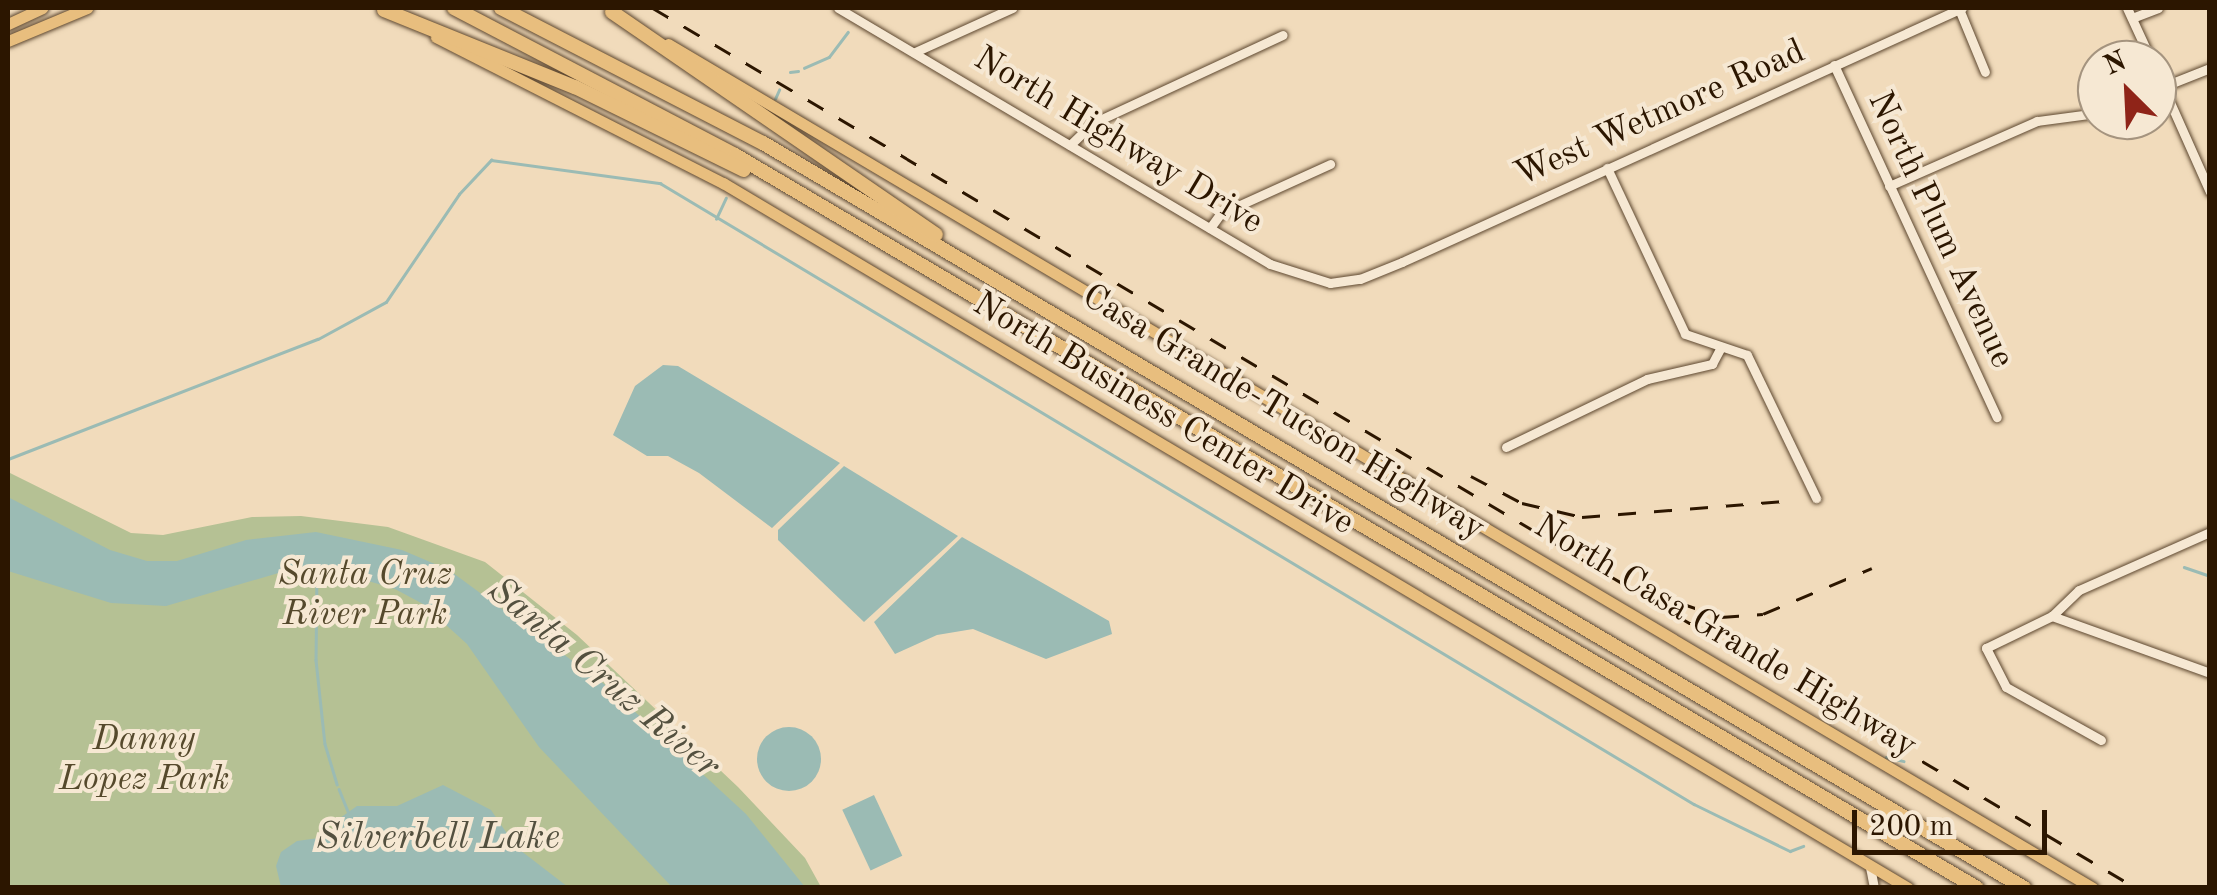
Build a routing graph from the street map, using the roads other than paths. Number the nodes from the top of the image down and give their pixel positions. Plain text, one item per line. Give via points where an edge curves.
1 (42, 8) edge
2 (87, 8) edge
3 (454, 8) edge
4 (501, 8) edge
5 (838, 8) edge
6 (1012, 8) edge
7 (1961, 8) edge
8 (2126, 8) edge
9 (2158, 8) edge
10 (381, 9) edge
11 (608, 10) edge
12 (2132, 18) junction
13 (8, 24) edge
14 (1284, 35) dead end
15 (2142, 40) edge
16 (8, 41) edge
17 (915, 52) junction
18 (1834, 66) junction
19 (2210, 68) edge
20 (1985, 72) dead end
21 (2177, 81) edge
22 (2077, 116) edge
23 (2177, 123) edge
24 (1070, 145) junction
25 (2210, 160) edge
26 (1330, 164) dead end
27 (2198, 166) junction
28 (1607, 168) junction
29 (1889, 186) junction
30 (2210, 192) edge
31 (843, 219) junction
32 (1210, 228) junction
33 (1380, 272) joint
34 (1010, 286) junction
35 (1722, 347) junction
36 (1996, 418) dead end
37 (1506, 447) dead end
38 (1816, 498) dead end
39 (2210, 532) edge
40 (2052, 616) junction
41 (2210, 673) edge
42 (2101, 740) dead end
43 (1869, 864) junction
44 (1874, 888) edge
45 (1904, 888) edge
46 (1977, 888) edge
47 (2024, 888) edge
48 (2093, 888) edge

1 - 13 main road
2 - 16 main road
3 - 31 highway, Casa Grande-Tucson Highway via 652,109
4 - 34 highway, Casa Grande-Tucson Highway via 656,84
5 - 17 street, North Highway Drive
6 - 17 street
7 - 18 street, West Wetmore Road
7 - 20 street
8 - 12 street
9 - 12 street
10 - 31 highway via 575,87
10 - 43 main road, North Business Center Drive via 723,183
11 - 34 highway
11 - 48 main road, North Casa Grande Highway
12 - 15 street
14 - 24 street via 1093,123
17 - 24 street, North Highway Drive
18 - 28 street, West Wetmore Road
18 - 29 street, North Plum Avenue
19 - 21 street
22 - 29 street via 2037,121
23 - 27 street
24 - 32 street, North Highway Drive
25 - 27 street
26 - 32 street via 1220,214
27 - 30 street
28 - 33 street, West Wetmore Road
28 - 35 street via 1685,334
29 - 36 street, North Plum Avenue
31 - 46 highway, Casa Grande-Tucson Highway
32 - 33 street, North Highway Drive via 1308,280 1339,282
34 - 47 highway, Casa Grande-Tucson Highway
35 - 37 street via 1712,364 1646,379
35 - 38 street via 1747,355
39 - 40 street via 2079,590
40 - 41 street
40 - 42 street via 1986,648 2006,686
43 - 44 street
43 - 45 main road, North Business Center Drive

